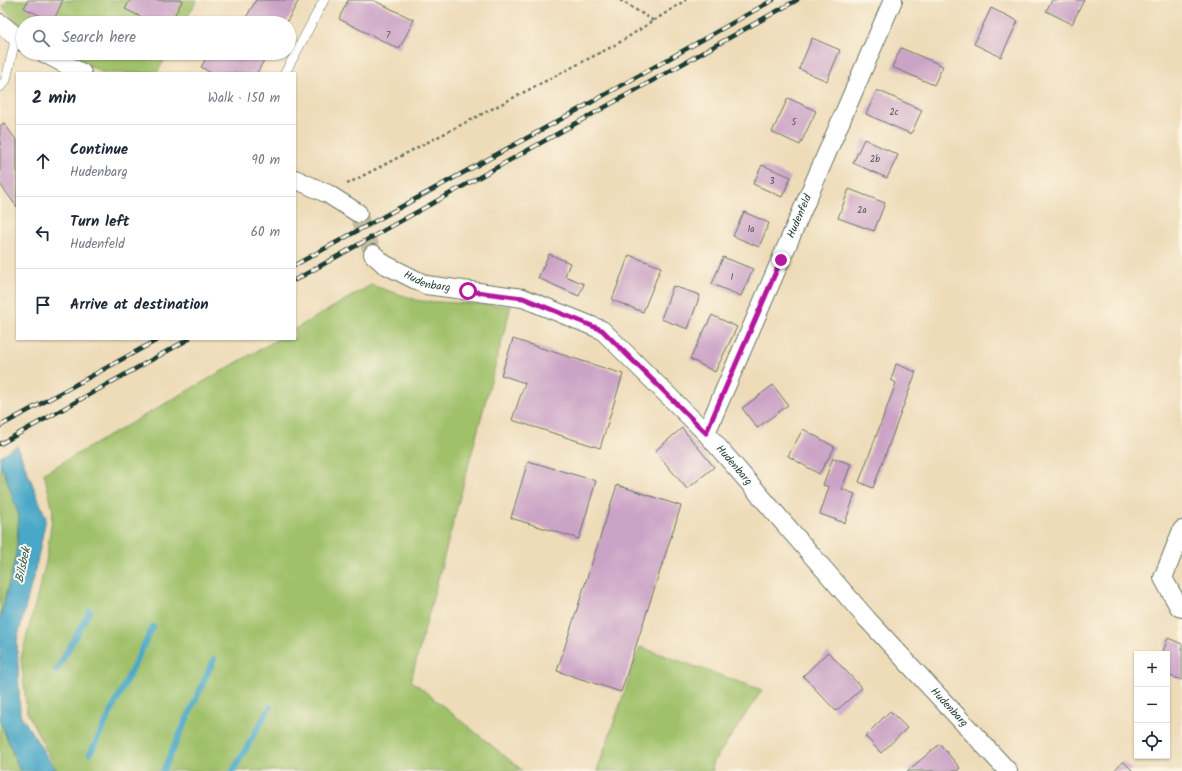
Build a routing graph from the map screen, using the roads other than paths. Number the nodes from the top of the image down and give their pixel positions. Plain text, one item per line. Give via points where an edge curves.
1 (324, 0) edge
2 (893, 0) edge
3 (0, 23) edge
4 (16, 36) edge
5 (16, 51) edge
6 (296, 52) edge
7 (57, 60) edge
8 (292, 60) edge
9 (80, 72) edge
10 (286, 72) edge
11 (0, 87) edge
12 (296, 179) edge
13 (358, 212) tunnel mouth
14 (373, 254) tunnel mouth
15 (706, 433) junction
16 (1180, 538) edge
17 (1182, 608) edge
18 (1008, 771) edge

1 - 6 lane
2 - 15 street, Hudenfeld
3 - 4 street
5 - 11 lane via 6,80
7 - 9 street
8 - 10 lane
12 - 13 street
14 - 15 street, Hudenbarg via 384,264 426,285 523,298 602,330
15 - 18 street, Hudenbarg via 867,619
16 - 17 street via 1163,578

